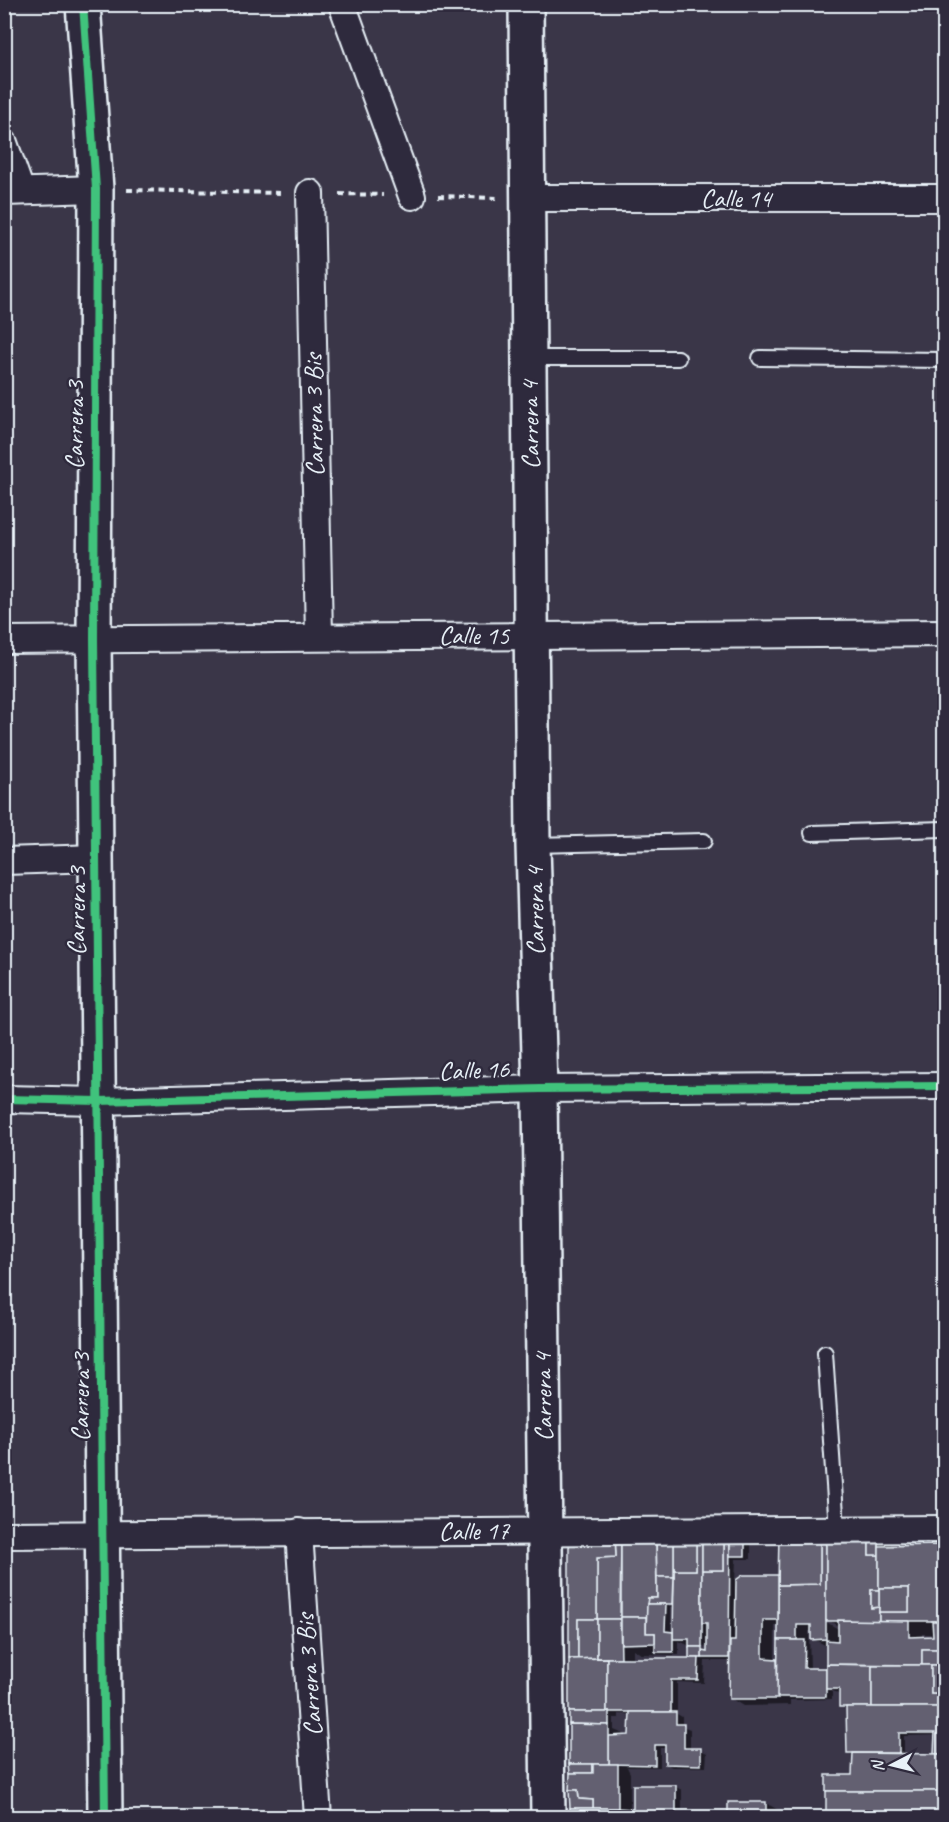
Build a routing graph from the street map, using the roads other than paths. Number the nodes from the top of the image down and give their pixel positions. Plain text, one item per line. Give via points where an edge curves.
1 (83, 4) edge
2 (342, 4) edge
3 (526, 4) edge
4 (4, 143) edge
5 (96, 189) junction
6 (13, 191) edge
7 (310, 194) dead end
8 (412, 196) dead end
9 (526, 198) junction
10 (945, 198) edge
11 (529, 358) junction
12 (678, 358) dead end
13 (760, 358) dead end
14 (945, 360) edge
15 (945, 633) edge
16 (532, 635) junction
17 (319, 636) junction
18 (94, 639) junction
19 (4, 640) edge
20 (945, 829) edge
21 (812, 833) dead end
22 (704, 841) dead end
23 (533, 845) junction
24 (97, 858) junction
25 (4, 861) edge
26 (945, 1086) edge
27 (540, 1089) junction
28 (4, 1099) edge
29 (99, 1101) junction
30 (825, 1353) dead end
31 (837, 1529) junction
32 (945, 1529) edge
33 (544, 1530) junction
34 (299, 1533) junction
35 (102, 1534) junction
36 (4, 1535) edge
37 (105, 1818) edge
38 (318, 1818) edge
39 (548, 1818) edge

1 - 5 street, Carrera 3
2 - 8 street
3 - 9 street, Carrera 4
4 - 6 street
5 - 6 street
5 - 18 street, Carrera 3
7 - 17 street, Carrera 3 Bis
9 - 10 street, Calle 14
9 - 11 street, Carrera 4
11 - 12 lane
11 - 16 street, Carrera 4
13 - 14 lane
15 - 16 street, Calle 15
16 - 17 street, Calle 15
16 - 23 street, Carrera 4
17 - 18 street, Calle 15
18 - 19 street, Calle 15
18 - 24 street, Carrera 3
20 - 21 lane
22 - 23 lane
23 - 27 street, Carrera 4
24 - 25 street
24 - 29 street, Carrera 3
26 - 27 street, Calle 16
27 - 29 street, Calle 16
27 - 33 street, Carrera 4
28 - 29 street, Calle 16
29 - 35 street, Carrera 3
30 - 31 lane
31 - 32 street, Calle 17
31 - 33 street, Calle 17
33 - 34 street, Calle 17
33 - 39 street, Carrera 4
34 - 35 street, Calle 17
34 - 38 street, Carrera 3 Bis
35 - 36 street, Calle 17
35 - 37 street, Carrera 3

